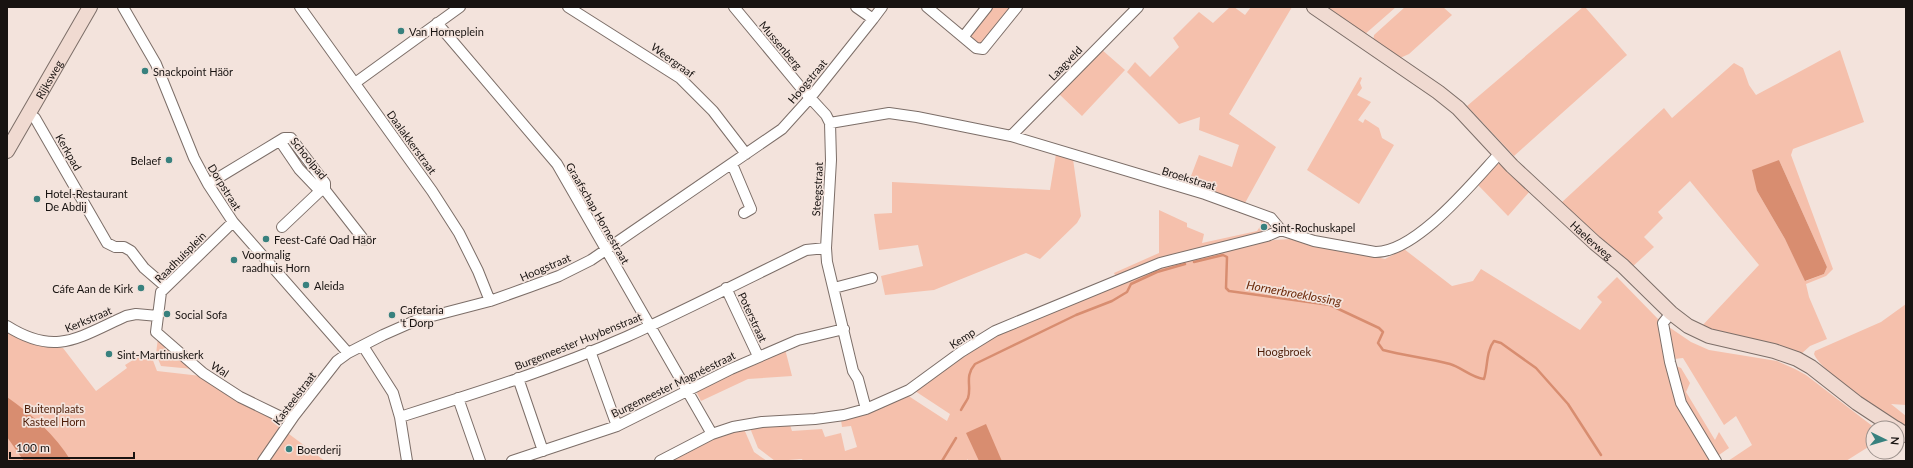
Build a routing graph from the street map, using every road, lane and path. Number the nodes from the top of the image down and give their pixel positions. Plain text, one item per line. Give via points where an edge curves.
1 (90, 7) edge
2 (124, 7) edge
3 (300, 7) edge
4 (460, 7) edge
5 (568, 7) edge
6 (734, 7) edge
7 (856, 7) edge
8 (882, 7) edge
9 (928, 7) edge
10 (987, 7) edge
11 (1017, 7) edge
12 (1314, 7) edge
13 (1134, 8) edge
14 (873, 19) junction
15 (437, 23) junction
16 (964, 36) junction
17 (355, 83) junction
18 (810, 98) junction
19 (32, 116) junction
20 (830, 123) junction
21 (1011, 136) junction
22 (7, 151) edge
23 (1500, 153) junction
24 (746, 154) junction
25 (732, 164) junction
26 (208, 184) junction
27 (322, 191) junction
28 (744, 212) dead end
29 (233, 222) junction
30 (282, 227) dead end
31 (1281, 230) junction
32 (364, 240) dead end
33 (826, 248) junction
34 (605, 251) junction
35 (872, 278) dead end
36 (166, 287) junction
37 (726, 288) junction
38 (834, 288) junction
39 (490, 301) junction
40 (1671, 313) junction
41 (158, 316) junction
42 (649, 325) junction
43 (7, 326) edge
44 (844, 329) junction
45 (363, 346) junction
46 (590, 351) junction
47 (348, 353) junction
48 (758, 356) junction
49 (518, 378) junction
50 (686, 390) junction
51 (458, 398) junction
52 (866, 409) junction
53 (294, 416) junction
54 (400, 417) junction
55 (1882, 420) edge
56 (617, 426) junction
57 (712, 434) junction
58 (543, 451) junction
59 (263, 461) edge
60 (407, 461) edge
61 (480, 461) edge
62 (512, 461) edge
63 (660, 461) edge
64 (1716, 461) edge

1 - 19 street, Rijksweg
2 - 26 street, Dorpstraat via 156,64 194,158
3 - 17 street, Daalakkerstraat
4 - 15 street
5 - 24 street, Weergraaf via 680,78 713,111
6 - 18 street, Mussenberg
7 - 14 street
8 - 14 street, Hoogstraat
9 - 16 street
10 - 16 street
11 - 16 street via 983,49 976,48
12 - 23 street, Haelerweg via 1444,96 1477,126
13 - 21 street, Laagveld
14 - 18 street, Hoogstraat
15 - 17 street
15 - 34 street, Graafschap Hornestraat via 556,164
17 - 39 street, Daalakkerstraat via 459,233
18 - 20 street
18 - 24 street, Hoogstraat via 782,129
19 - 22 street, Rijksweg
19 - 36 street, Kerkpad via 62,162 107,243 131,250 144,268
20 - 21 street, Broekstraat via 890,114
20 - 33 street, Steegstraat via 831,160
21 - 31 street, Broekstraat via 1205,194 1272,218
23 - 31 street, Broekstraat via 1440,218 1394,250 1385,253 1375,252 1314,241
23 - 40 street, Haelerweg
24 - 25 street, Hoogstraat
25 - 28 street via 751,209
25 - 34 street, Hoogstraat
26 - 27 street, Schoolpad via 280,141 299,169
26 - 29 street, Dorpstraat
27 - 30 street, Schoolpad
27 - 32 street, Schoolpad
29 - 36 street, Raadhuisplein
29 - 47 street, Dorpstraat
31 - 52 street, Kemp via 1267,236 1160,263 995,331 909,390
33 - 37 street, Burgemeester Huybenstraat via 806,250
33 - 38 street, Steegstraat
34 - 39 street, Hoogstraat via 559,276
34 - 42 street, Graafschap Hornestraat
35 - 38 street
36 - 41 street, Raadhuisplein via 161,292
37 - 42 street, Burgemeester Huybenstraat
37 - 48 street, Poterstraat
38 - 44 street, Steegstraat
39 - 45 street, Hoogstraat via 417,320 383,334
40 - 55 street, Haelerweg via 1688,326 1709,336 1797,359
40 - 64 street via 1663,323 1670,362 1682,403
41 - 43 street, Kerkstraat via 126,316 64,342 51,343 38,342
41 - 53 street, Wal via 156,332 202,373 240,397 279,416
42 - 46 street, Burgemeester Huybenstraat
42 - 50 street, Graafschap Hornestraat
44 - 48 street, Burgemeester Magnéestraat via 798,340
44 - 52 street, Steegstraat via 853,371 858,379
45 - 47 street, Hoogstraat
45 - 54 street via 393,393
46 - 49 street, Burgemeester Huybenstraat
46 - 56 street
47 - 53 street, Kasteelstraat via 337,361
48 - 50 street, Burgemeester Magnéestraat
49 - 51 street, Burgemeester Huybenstraat
49 - 58 street
50 - 56 street, Burgemeester Magnéestraat
50 - 57 street, Graafschap Hornestraat
51 - 54 street, Burgemeester Huybenstraat
51 - 61 street
52 - 57 street, Kemp via 815,419 762,422
53 - 59 street, Kasteelstraat
54 - 60 street
56 - 58 street, Burgemeester Magnéestraat
57 - 63 street, Kemp
58 - 62 street, Burgemeester Magnéestraat

